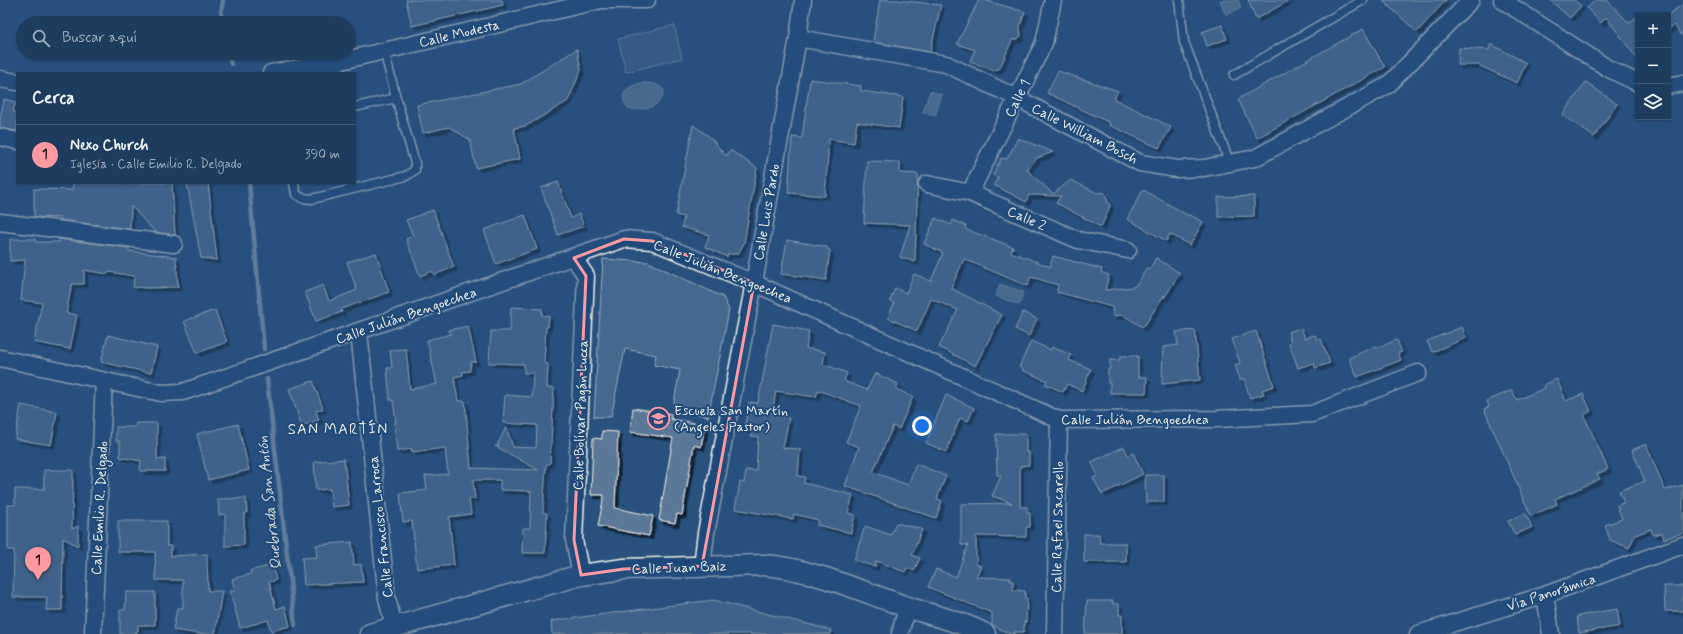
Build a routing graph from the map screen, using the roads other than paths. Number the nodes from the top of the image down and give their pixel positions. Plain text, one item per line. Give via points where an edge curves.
1 (601, 0) edge
2 (645, 0) edge
3 (803, 0) edge
4 (1053, 0) edge
5 (1179, 0) edge
6 (1364, 0) edge
7 (1471, 0) edge
8 (1502, 0) edge
9 (798, 38) junction
10 (384, 50) junction
11 (356, 57) edge
12 (345, 60) edge
13 (277, 72) edge
14 (1234, 75) dead end
15 (0, 79) edge
16 (16, 82) edge
17 (1635, 82) edge
18 (1683, 83) edge
19 (1671, 85) edge
20 (396, 98) junction
21 (1017, 98) junction
22 (356, 107) edge
23 (0, 137) edge
24 (16, 141) edge
25 (1230, 164) junction
26 (294, 184) edge
27 (927, 184) dead end
28 (970, 193) junction
29 (0, 222) edge
30 (174, 244) dead end
31 (1128, 250) dead end
32 (574, 258) junction
33 (754, 283) junction
34 (359, 332) junction
35 (0, 358) edge
36 (1418, 373) dead end
37 (104, 381) junction
38 (1059, 420) junction
39 (1683, 545) edge
40 (702, 566) junction
41 (582, 575) junction
42 (1545, 595) junction
43 (907, 607) junction
44 (394, 627) junction
45 (93, 634) edge
46 (370, 634) edge
47 (900, 634) edge
48 (986, 634) edge
49 (1055, 634) edge
50 (1418, 634) edge
51 (1551, 634) edge

1 - 2 street, Calle Modesta
1 - 10 street, Calle Modesta
3 - 9 street, Calle Luis Pardo
4 - 21 street, Calle 1 via 1044,42
5 - 25 lane via 1184,42
6 - 14 lane
7 - 25 street, Calle William Bosch via 1388,85 1255,158
8 - 17 street via 1609,69
9 - 21 street, Calle William Bosch via 946,64
9 - 33 street, Calle Luis Pardo
10 - 11 street, Calle Modesta
10 - 20 lane
12 - 13 street, Calle Modesta
15 - 16 street
18 - 19 street
20 - 22 lane
20 - 26 lane via 415,170 406,176 312,199 302,198 296,194
21 - 25 street, Calle William Bosch via 1140,163 1177,169
21 - 28 street, Calle 1
23 - 24 street
27 - 28 street, Calle 2
28 - 31 street, Calle 2 via 1078,240
29 - 30 street
32 - 33 street, Calle Julián Bengoechea via 624,240 652,241
32 - 34 street, Calle Julián Bengoechea
32 - 41 street, Calle Bolívar Pagán Lucca via 586,276 574,540
33 - 38 street, Calle Julián Bengoechea
33 - 40 street, Calle Luis Pardo via 706,533
34 - 37 street, Calle Julián Bengoechea via 183,392 161,393
34 - 44 street, Calle Francisco Larroca via 387,598
35 - 37 street, Calle Julián Bengoechea
36 - 38 street, Calle Julián Bengoechea via 1312,414 1217,419
37 - 45 street, Calle Emilio R. Delgado
38 - 49 street, Calle Rafael Sacarello
39 - 42 street, Vía Panorámica
40 - 41 street, Calle Juan Baiz via 624,568
40 - 43 street, Calle Juan Baiz via 777,566 826,579
41 - 44 street, Calle Juan Baiz
42 - 50 street, Vía Panorámica
42 - 51 street
43 - 47 street
43 - 48 street, Calle Juan Baiz via 971,626
44 - 46 street, Calle Juan Baiz

